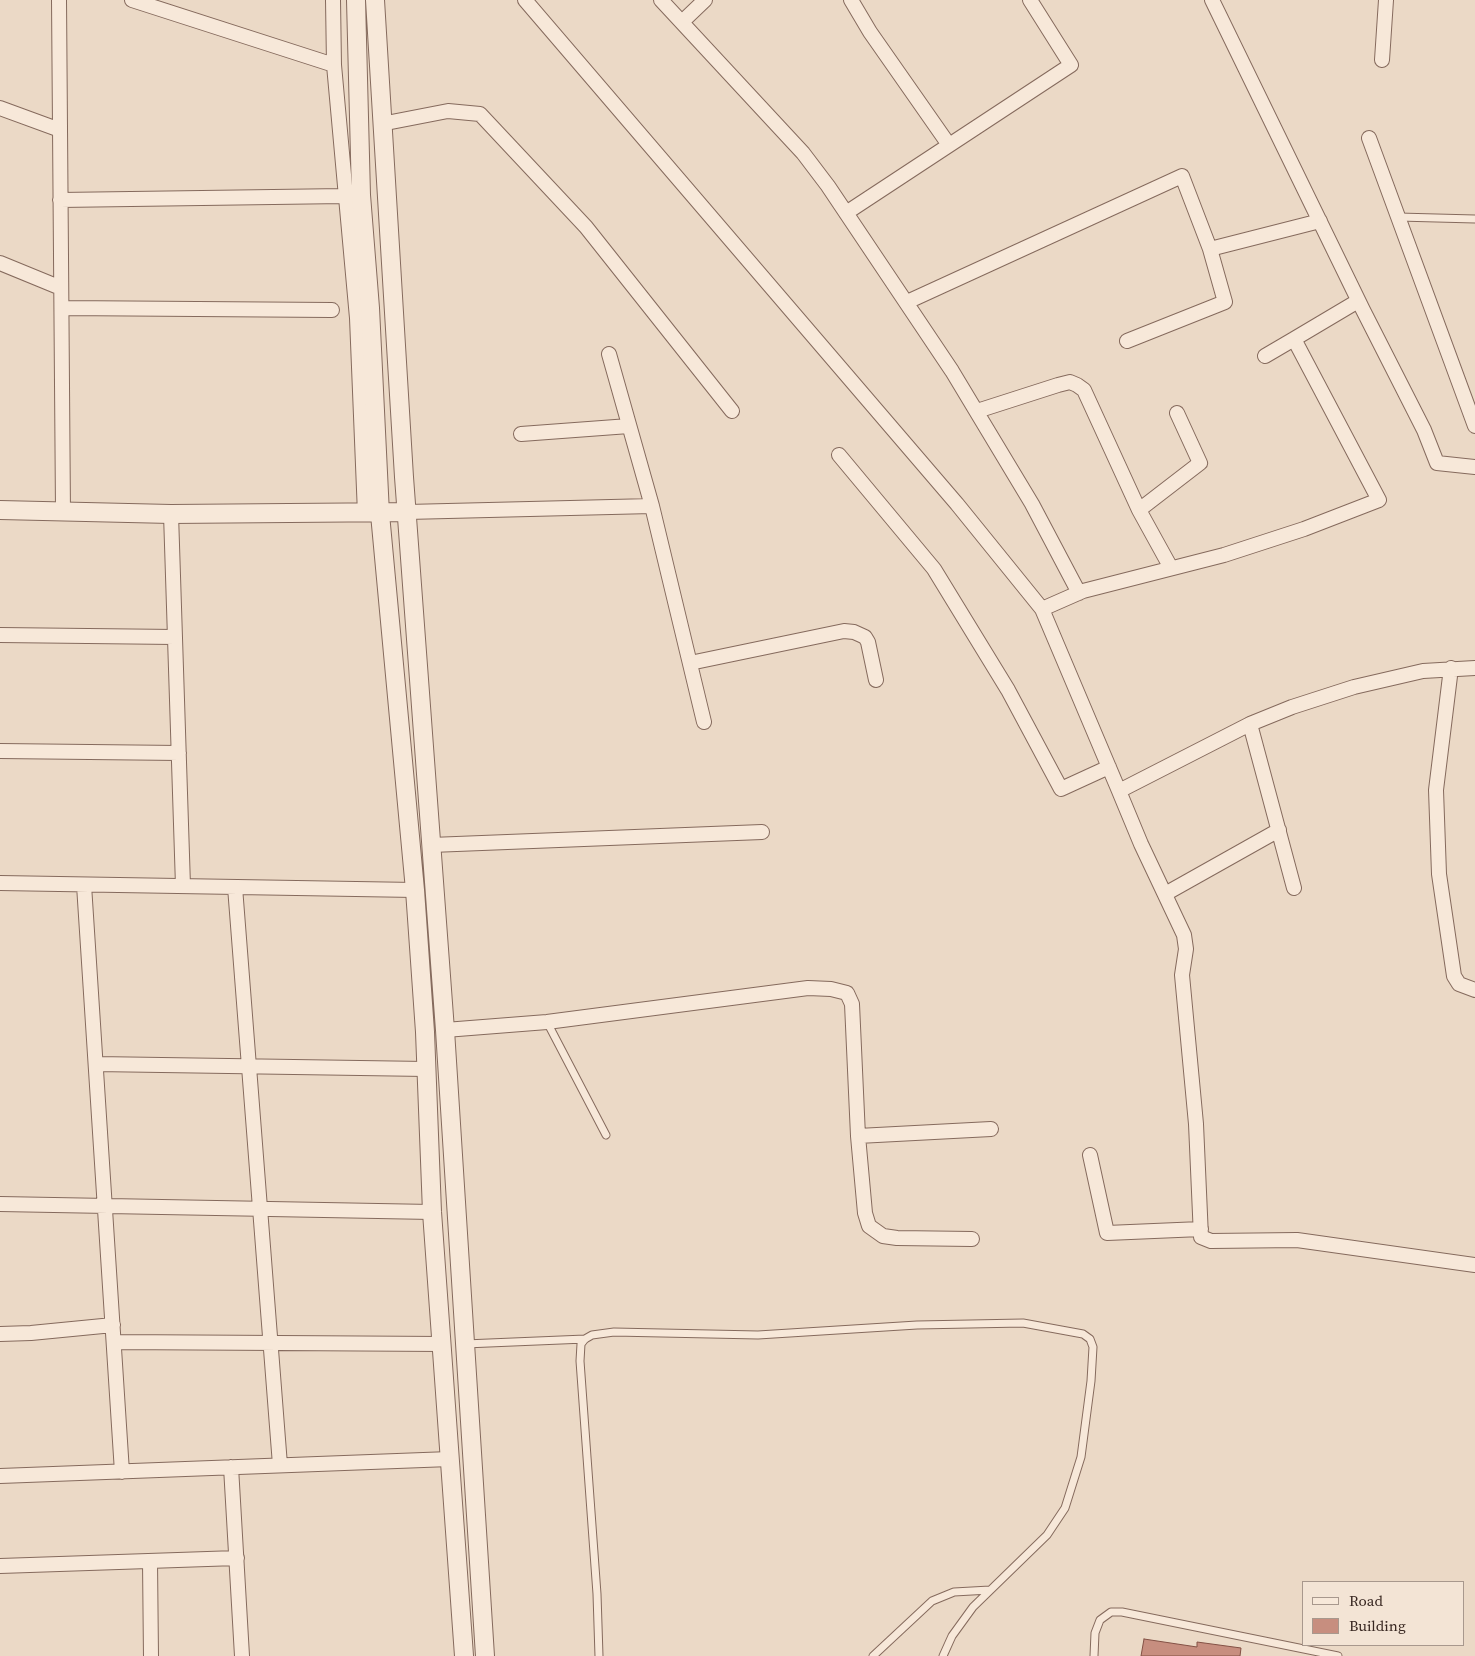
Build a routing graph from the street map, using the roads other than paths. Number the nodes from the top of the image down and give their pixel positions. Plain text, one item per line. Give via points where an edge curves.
1 (58, 0) edge
2 (132, 0) edge
3 (333, 0) edge
4 (356, 0) edge
5 (375, 0) edge
6 (525, 0) edge
7 (661, 0) edge
8 (705, 0) edge
9 (851, 0) edge
10 (1030, 0) edge
11 (1212, 0) edge
12 (1386, 0) edge
13 (682, 22) junction
14 (1382, 60) dead end
15 (334, 65) junction
16 (0, 108) edge
17 (382, 124) junction
18 (60, 130) junction
19 (1369, 138) dead end
20 (950, 145) junction
21 (344, 196) junction
22 (60, 200) junction
23 (846, 213) junction
24 (1398, 217) junction
25 (1475, 219) edge
26 (1320, 221) junction
27 (1210, 249) junction
28 (0, 263) edge
29 (61, 288) junction
30 (1358, 301) junction
31 (907, 302) junction
32 (62, 308) junction
33 (332, 310) dead end
34 (1294, 339) junction
35 (1127, 342) dead end
36 (608, 354) dead end
37 (1265, 356) dead end
38 (732, 411) dead end
39 (977, 411) junction
40 (1177, 413) dead end
41 (629, 426) junction
42 (1475, 426) edge
43 (520, 434) dead end
44 (839, 455) dead end
45 (1475, 468) edge
46 (652, 506) junction
47 (0, 510) edge
48 (1139, 510) junction
49 (63, 511) junction
50 (407, 512) junction
51 (171, 514) junction
52 (372, 514) junction
53 (1171, 568) junction
54 (1078, 593) junction
55 (1042, 609) junction
56 (0, 635) edge
57 (175, 637) junction
58 (690, 662) junction
59 (1450, 668) junction
60 (1475, 668) edge
61 (876, 680) dead end
62 (704, 722) dead end
63 (1250, 724) junction
64 (0, 751) edge
65 (179, 753) junction
66 (1109, 767) junction
67 (1119, 791) junction
68 (1279, 830) junction
69 (762, 832) dead end
70 (431, 845) junction
71 (0, 883) edge
72 (84, 884) junction
73 (183, 886) junction
74 (234, 887) junction
75 (1294, 888) dead end
76 (415, 890) junction
77 (1165, 894) junction
78 (1475, 990) edge
79 (547, 1022) junction
80 (445, 1030) junction
81 (96, 1064) junction
82 (248, 1065) junction
83 (426, 1069) junction
84 (990, 1129) dead end
85 (606, 1135) dead end
86 (858, 1136) junction
87 (1090, 1154) dead end
88 (0, 1204) edge
89 (104, 1206) junction
90 (260, 1209) junction
91 (432, 1212) junction
92 (1201, 1229) junction
93 (972, 1239) dead end
94 (1475, 1265) edge
95 (113, 1325) junction
96 (0, 1334) edge
97 (585, 1339) junction
98 (114, 1342) junction
99 (270, 1343) junction
100 (443, 1344) junction
101 (464, 1344) junction
102 (450, 1459) junction
103 (280, 1465) junction
104 (232, 1467) junction
105 (122, 1472) junction
106 (0, 1476) edge
107 (237, 1558) junction
108 (150, 1562) junction
109 (0, 1566) edge
110 (990, 1590) junction
111 (152, 1656) edge
112 (242, 1656) edge
113 (464, 1656) edge
114 (485, 1656) edge
115 (599, 1656) edge
116 (872, 1656) edge
117 (943, 1656) edge
118 (1094, 1656) edge
119 (1338, 1656) edge

1 - 18 street
2 - 15 street
3 - 15 street
4 - 52 street via 361,196 370,308
5 - 17 street
6 - 55 street via 951,496
7 - 13 street
8 - 13 street
9 - 20 street
10 - 20 street via 1071,65
11 - 26 street
12 - 14 street
13 - 23 street via 803,153
15 - 21 street
16 - 18 street
17 - 38 street via 448,110 480,114 586,227
17 - 50 street
18 - 22 street
19 - 24 street
20 - 23 street
21 - 22 street
21 - 52 street
22 - 29 street
23 - 31 street
24 - 25 lane
24 - 42 street
26 - 27 street
26 - 30 street
27 - 31 street via 1182,176
27 - 35 street via 1225,302
28 - 29 street
29 - 32 street
30 - 34 street
30 - 45 street via 1424,430 1437,463
31 - 39 street
32 - 33 street
32 - 49 street
34 - 37 street
34 - 53 street via 1379,500 1224,555
36 - 41 street
39 - 48 street via 1058,385 1077,384 1084,390
39 - 54 street via 1032,504
40 - 48 street via 1200,462
41 - 43 street
41 - 46 street
44 - 66 street via 934,569 1008,690 1061,789
46 - 50 street
46 - 58 street
47 - 49 street
48 - 53 street
49 - 51 street
50 - 52 street
50 - 70 street
51 - 52 street
51 - 57 street
52 - 76 street
53 - 54 street
54 - 55 street
55 - 66 street
56 - 57 street
57 - 65 street
58 - 61 street via 844,631 865,637
58 - 62 street
59 - 60 street
59 - 63 street via 1354,687
59 - 78 street via 1436,790 1439,874 1454,976 1459,984
63 - 67 street
63 - 68 street
64 - 65 street
65 - 73 street
66 - 67 street
67 - 77 street
68 - 75 street
68 - 77 street
69 - 70 street
70 - 80 street
71 - 72 street
72 - 73 street
72 - 81 street
73 - 74 street
74 - 76 street
74 - 82 street
76 - 83 street
77 - 92 street via 1184,935 1186,949 1182,975 1196,1124
79 - 80 street
79 - 85 lane
79 - 86 street via 808,988 847,993 852,1004
80 - 101 street
81 - 82 street
81 - 89 street
82 - 83 street
82 - 90 street
83 - 91 street
84 - 86 street
86 - 93 street via 866,1213 869,1226 876,1233 897,1238
87 - 92 street via 1107,1233
88 - 89 street
89 - 90 street
89 - 95 street
90 - 91 street
90 - 99 street
91 - 100 street
92 - 94 street via 1202,1236 1211,1241 1297,1240
95 - 96 street
95 - 98 street
97 - 101 lane
97 - 110 lane via 614,1332 758,1335 917,1325 1023,1324 1083,1334 1093,1347 1091,1381 1081,1457 1065,1508 1047,1535
97 - 115 lane via 581,1344 580,1361
98 - 99 street
98 - 105 street
99 - 100 street
99 - 103 street
100 - 102 street
101 - 114 street
102 - 103 street
102 - 113 street
103 - 104 street
104 - 105 street
104 - 107 street
105 - 106 street
107 - 108 street
107 - 112 street
108 - 109 street
108 - 111 street
110 - 116 lane via 954,1592 932,1602
110 - 117 lane via 952,1636
118 - 119 lane via 1095,1633 1100,1620 1111,1612 1117,1612

